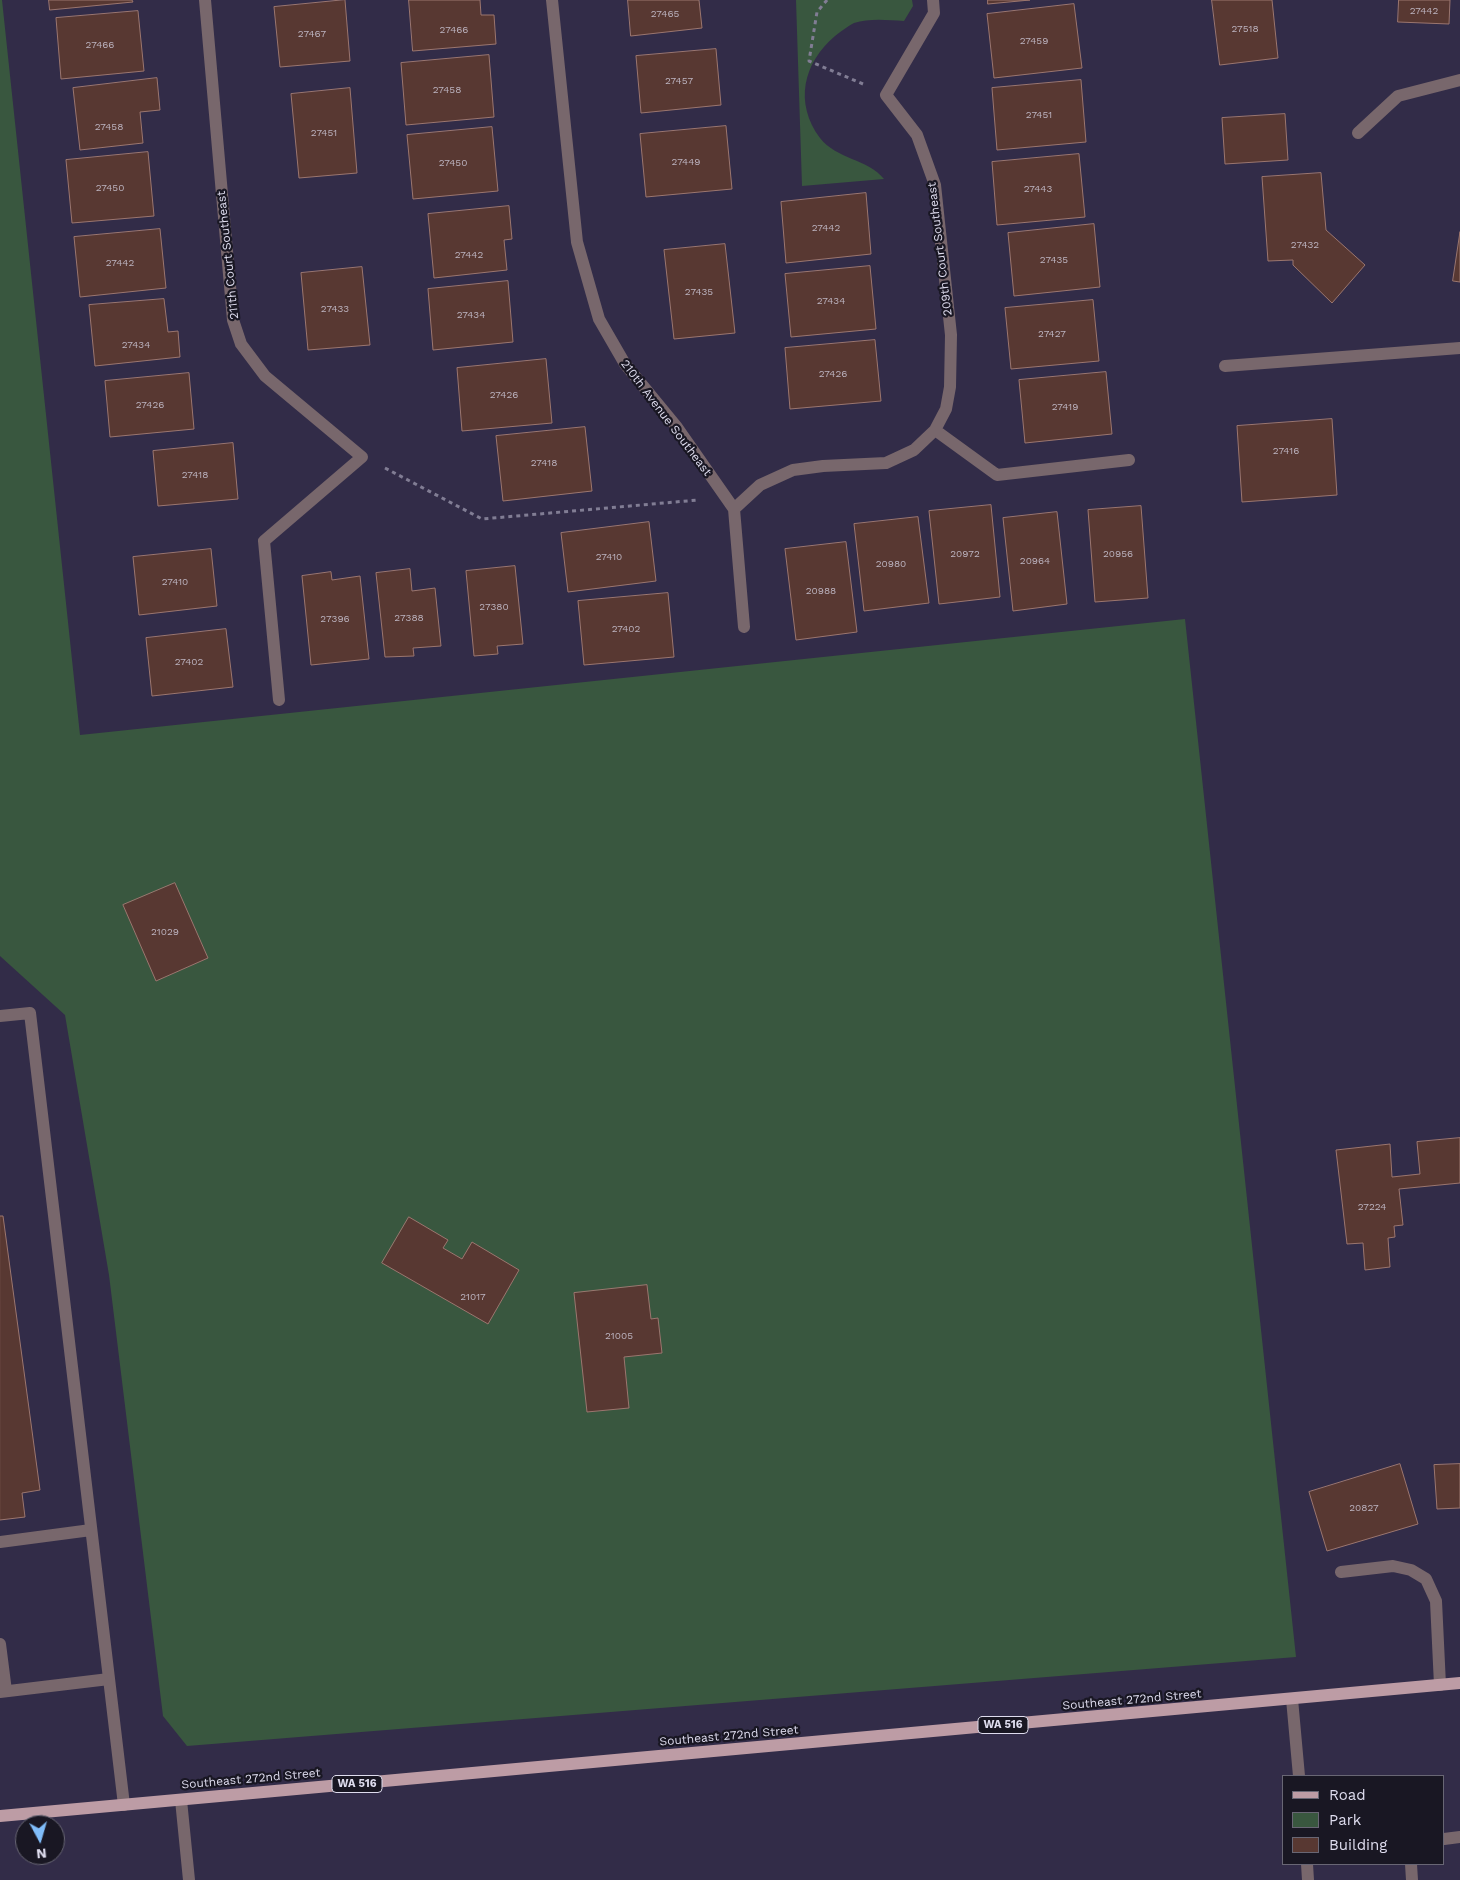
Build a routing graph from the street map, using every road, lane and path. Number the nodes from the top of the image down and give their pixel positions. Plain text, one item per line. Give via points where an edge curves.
1 (205, 0) edge
2 (552, 0) edge
3 (828, 0) edge
4 (933, 0) edge
5 (1460, 80) edge
6 (886, 94) junction
7 (1358, 133) dead end
8 (1460, 348) edge
9 (1225, 366) dead end
10 (935, 430) junction
11 (362, 457) junction
12 (1129, 460) dead end
13 (726, 498) junction
14 (734, 509) junction
15 (744, 628) dead end
16 (279, 700) dead end
17 (0, 1016) edge
18 (91, 1530) junction
19 (0, 1542) edge
20 (1341, 1572) dead end
21 (0, 1644) edge
22 (109, 1679) junction
23 (1460, 1683) edge
24 (1440, 1685) junction
25 (3, 1691) edge
26 (1292, 1699) junction
27 (1299, 1775) edge
28 (181, 1800) junction
29 (124, 1805) junction
30 (0, 1816) edge
31 (1460, 1837) edge
32 (1445, 1839) edge
33 (1307, 1865) edge
34 (1411, 1865) edge
35 (189, 1880) edge
36 (1308, 1880) edge
37 (1412, 1880) edge

1 - 11 street, 211th Court Southeast via 233,320 241,344 265,376
2 - 13 street, 210th Avenue Southeast via 577,242 599,319 625,364 676,426
3 - 6 path via 817,12 809,61
4 - 6 street via 934,13
5 - 7 street via 1398,96
6 - 10 street, 209th Court Southeast via 917,136 935,186 951,335 950,387 946,409
8 - 9 street
10 - 12 street via 997,475
10 - 14 street, 209th Court Southeast via 914,450 886,463 793,470 760,485
11 - 13 path via 482,519
11 - 16 street via 264,541
13 - 14 street, 210th Avenue Southeast
14 - 15 street
17 - 18 street via 30,1013
18 - 19 street
18 - 22 street
20 - 24 street via 1393,1566 1411,1570 1426,1579 1436,1601
21 - 25 street
22 - 25 street
22 - 29 street
23 - 24 main road, Southeast 272nd Street / WA 516
24 - 26 main road, Southeast 272nd Street / WA 516
26 - 27 street
26 - 28 main road, Southeast 272nd Street / WA 516
28 - 29 main road, Southeast 272nd Street / WA 516
28 - 35 street
29 - 30 main road, Southeast 272nd Street / WA 516
31 - 32 street
33 - 36 street
34 - 37 street

